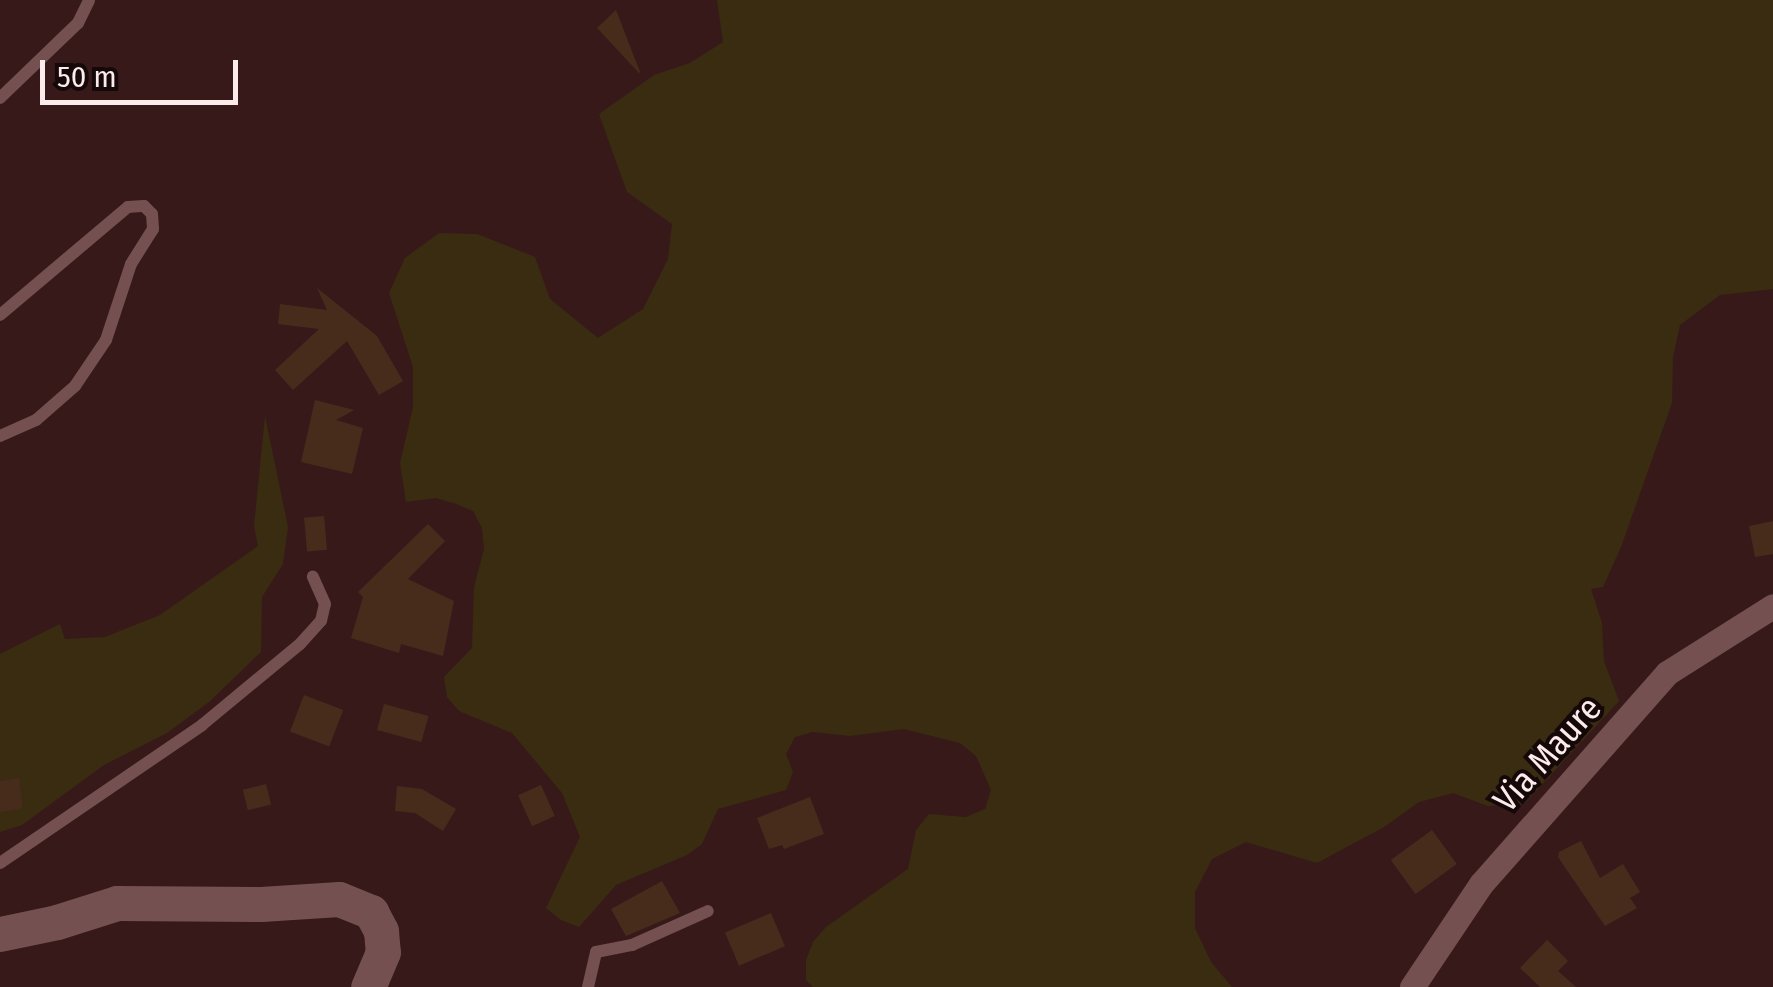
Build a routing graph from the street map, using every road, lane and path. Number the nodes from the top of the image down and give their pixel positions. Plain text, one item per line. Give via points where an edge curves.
1 (89, 0) edge
2 (0, 98) edge
3 (0, 315) edge
4 (0, 436) edge
5 (313, 577) dead end
6 (1773, 606) edge
7 (0, 863) edge
8 (708, 911) dead end
9 (0, 934) edge
10 (368, 987) edge
11 (588, 987) edge
12 (1412, 987) edge

1 - 2 lane via 78,23
3 - 4 lane via 128,207 149,209 153,229 131,264 106,340 75,386 36,420
5 - 7 lane via 325,604 321,620 300,644 202,725
6 - 12 street, Via Maure via 1668,674 1481,884
8 - 11 lane via 632,945 596,952
9 - 10 main road via 117,902 339,899 371,912 381,931 382,952

